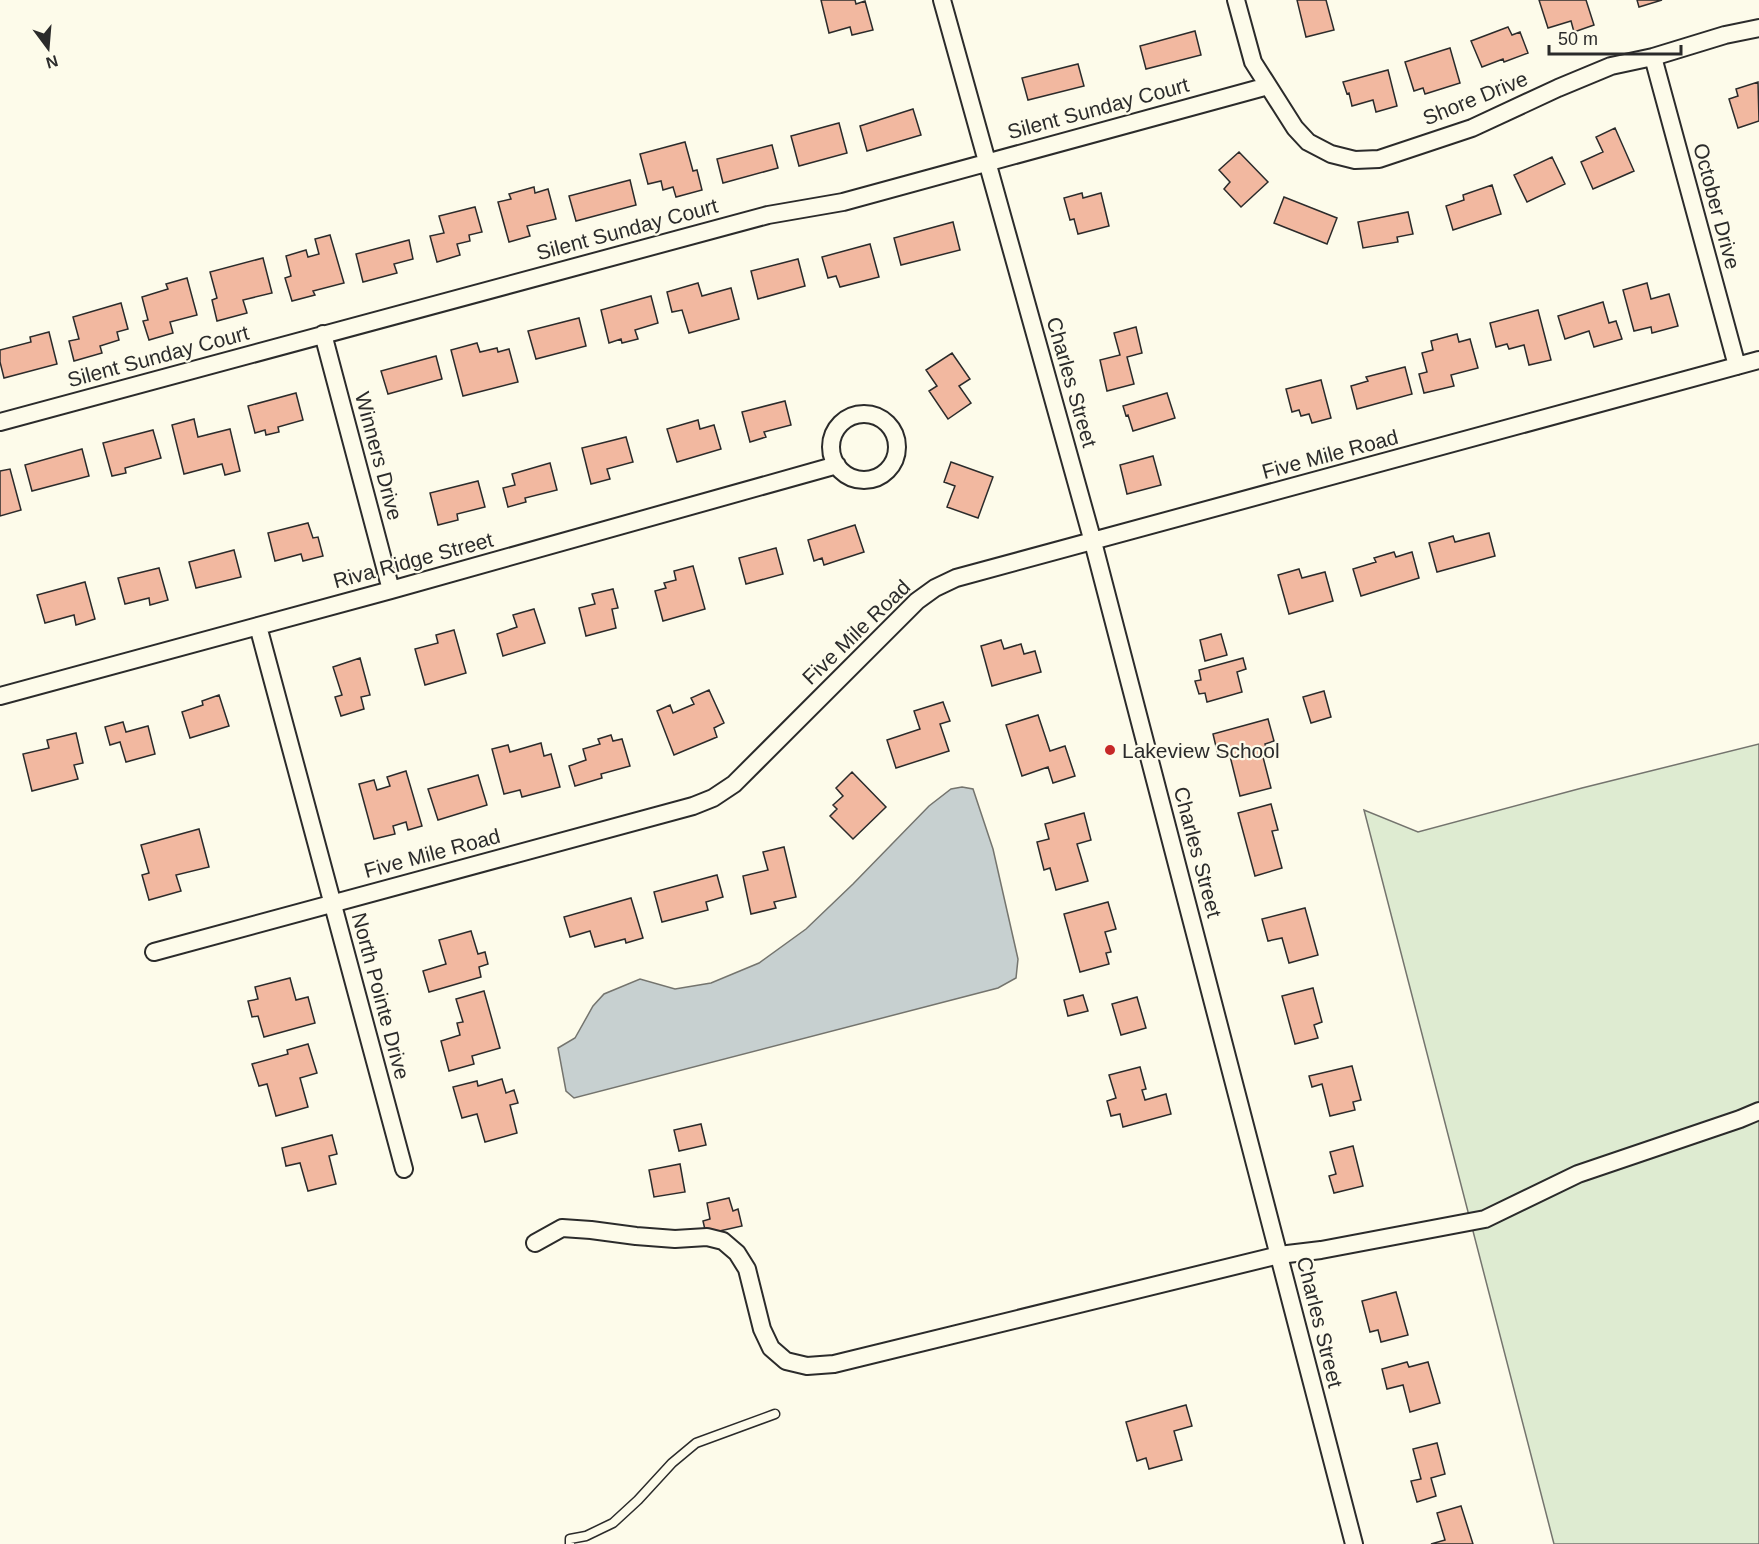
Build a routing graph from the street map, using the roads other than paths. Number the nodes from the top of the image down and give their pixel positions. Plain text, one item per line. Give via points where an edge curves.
1 (942, 0) edge
2 (1236, 0) edge
3 (1759, 28) edge
4 (1653, 57) junction
5 (1268, 86) junction
6 (986, 162) junction
7 (323, 334) junction
8 (1759, 360) edge
9 (1737, 366) junction
10 (0, 422) edge
11 (837, 465) dead end
12 (1093, 542) junction
13 (391, 590) junction
14 (258, 626) junction
15 (0, 696) edge
16 (333, 903) junction
17 (154, 952) dead end
18 (1759, 1111) edge
19 (404, 1169) dead end
20 (535, 1243) dead end
21 (1279, 1254) junction
22 (776, 1414) dead end
23 (570, 1544) edge
24 (1354, 1544) edge

1 - 6 street, Charles Street
2 - 5 street, Shore Drive via 1253,62
3 - 4 street, Shore Drive
4 - 5 street, Shore Drive via 1611,66 1472,128 1367,160 1337,156 1308,142
4 - 9 street, October Drive
5 - 6 street, Silent Sunday Court
6 - 7 street, Silent Sunday Court via 843,202 768,215
6 - 12 street, Charles Street
7 - 10 street, Silent Sunday Court
7 - 13 street, Winners Drive
8 - 9 street, Five Mile Road
9 - 12 street, Five Mile Road
11 - 13 street, Riva Ridge Street
12 - 16 street, Five Mile Road via 966,574 935,588 917,601 734,784 713,798
12 - 21 street, Charles Street
13 - 14 street, Riva Ridge Street
14 - 15 street, Riva Ridge Street
14 - 16 street, North Pointe Drive
16 - 17 street, Five Mile Road
16 - 19 street, North Pointe Drive
18 - 21 street via 1578,1174 1485,1219 1322,1250
20 - 21 street via 562,1228 723,1241 747,1269 762,1329 771,1348 786,1361 807,1366 834,1364
21 - 24 street, Charles Street
22 - 23 lane via 696,1443 613,1523 570,1539

